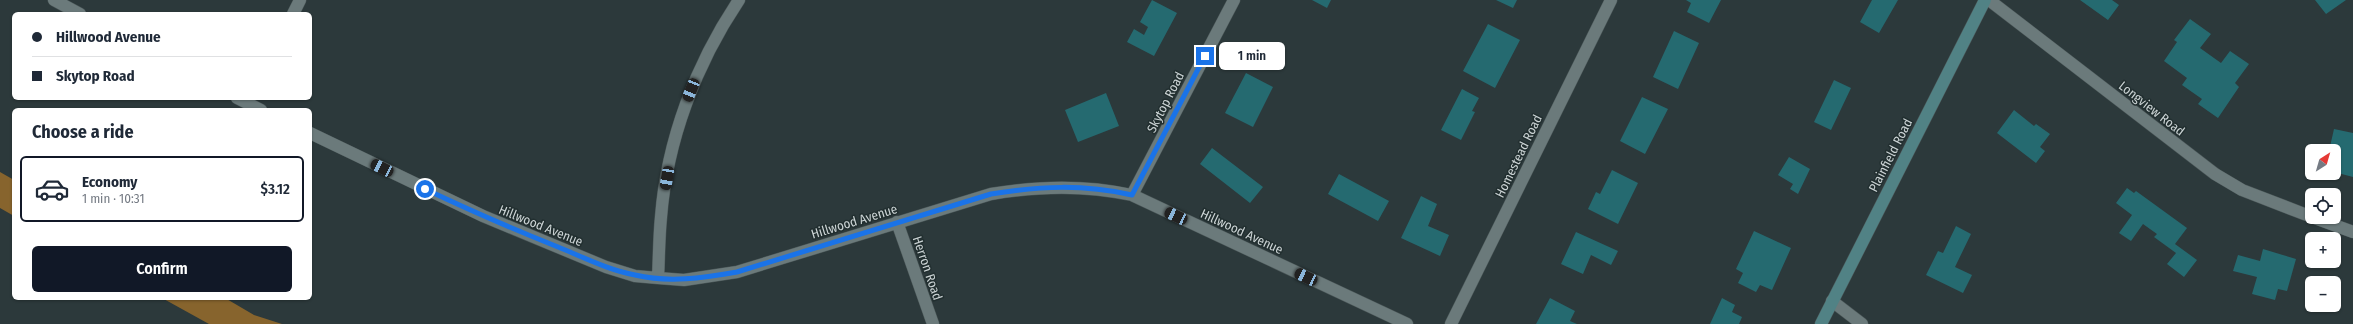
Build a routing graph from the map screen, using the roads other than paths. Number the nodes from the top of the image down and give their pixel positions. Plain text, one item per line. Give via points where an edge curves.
1 (54, 0) edge
2 (300, 0) edge
3 (739, 0) edge
4 (1234, 0) edge
5 (1611, 0) edge
6 (1985, 0) edge
7 (1989, 0) edge
8 (76, 12) edge
9 (294, 12) edge
10 (245, 100) edge
11 (258, 108) edge
12 (312, 135) edge
13 (1132, 195) junction
14 (2305, 214) edge
15 (897, 222) junction
16 (2331, 224) edge
17 (2353, 232) edge
18 (658, 278) junction
19 (1832, 301) junction
20 (933, 324) edge
21 (1407, 324) edge
22 (1451, 324) edge
23 (1821, 324) edge
24 (1862, 324) edge

1 - 8 street
2 - 9 street
3 - 18 street via 712,46 682,113 661,216
4 - 13 street, Skytop Road
5 - 22 street, Homestead Road
6 - 19 street, Plainfield Road
7 - 14 street, Longview Road via 2215,174 2242,190
10 - 11 street
12 - 18 street, Hillwood Avenue via 482,216 606,267 635,276
13 - 15 street, Hillwood Avenue via 1101,188 1075,186 1027,188 991,194
13 - 21 street, Hillwood Avenue
15 - 18 street, Hillwood Avenue via 737,272 684,280
15 - 20 street, Herron Road
16 - 17 street, Longview Road
19 - 23 street, Plainfield Road
19 - 24 street

